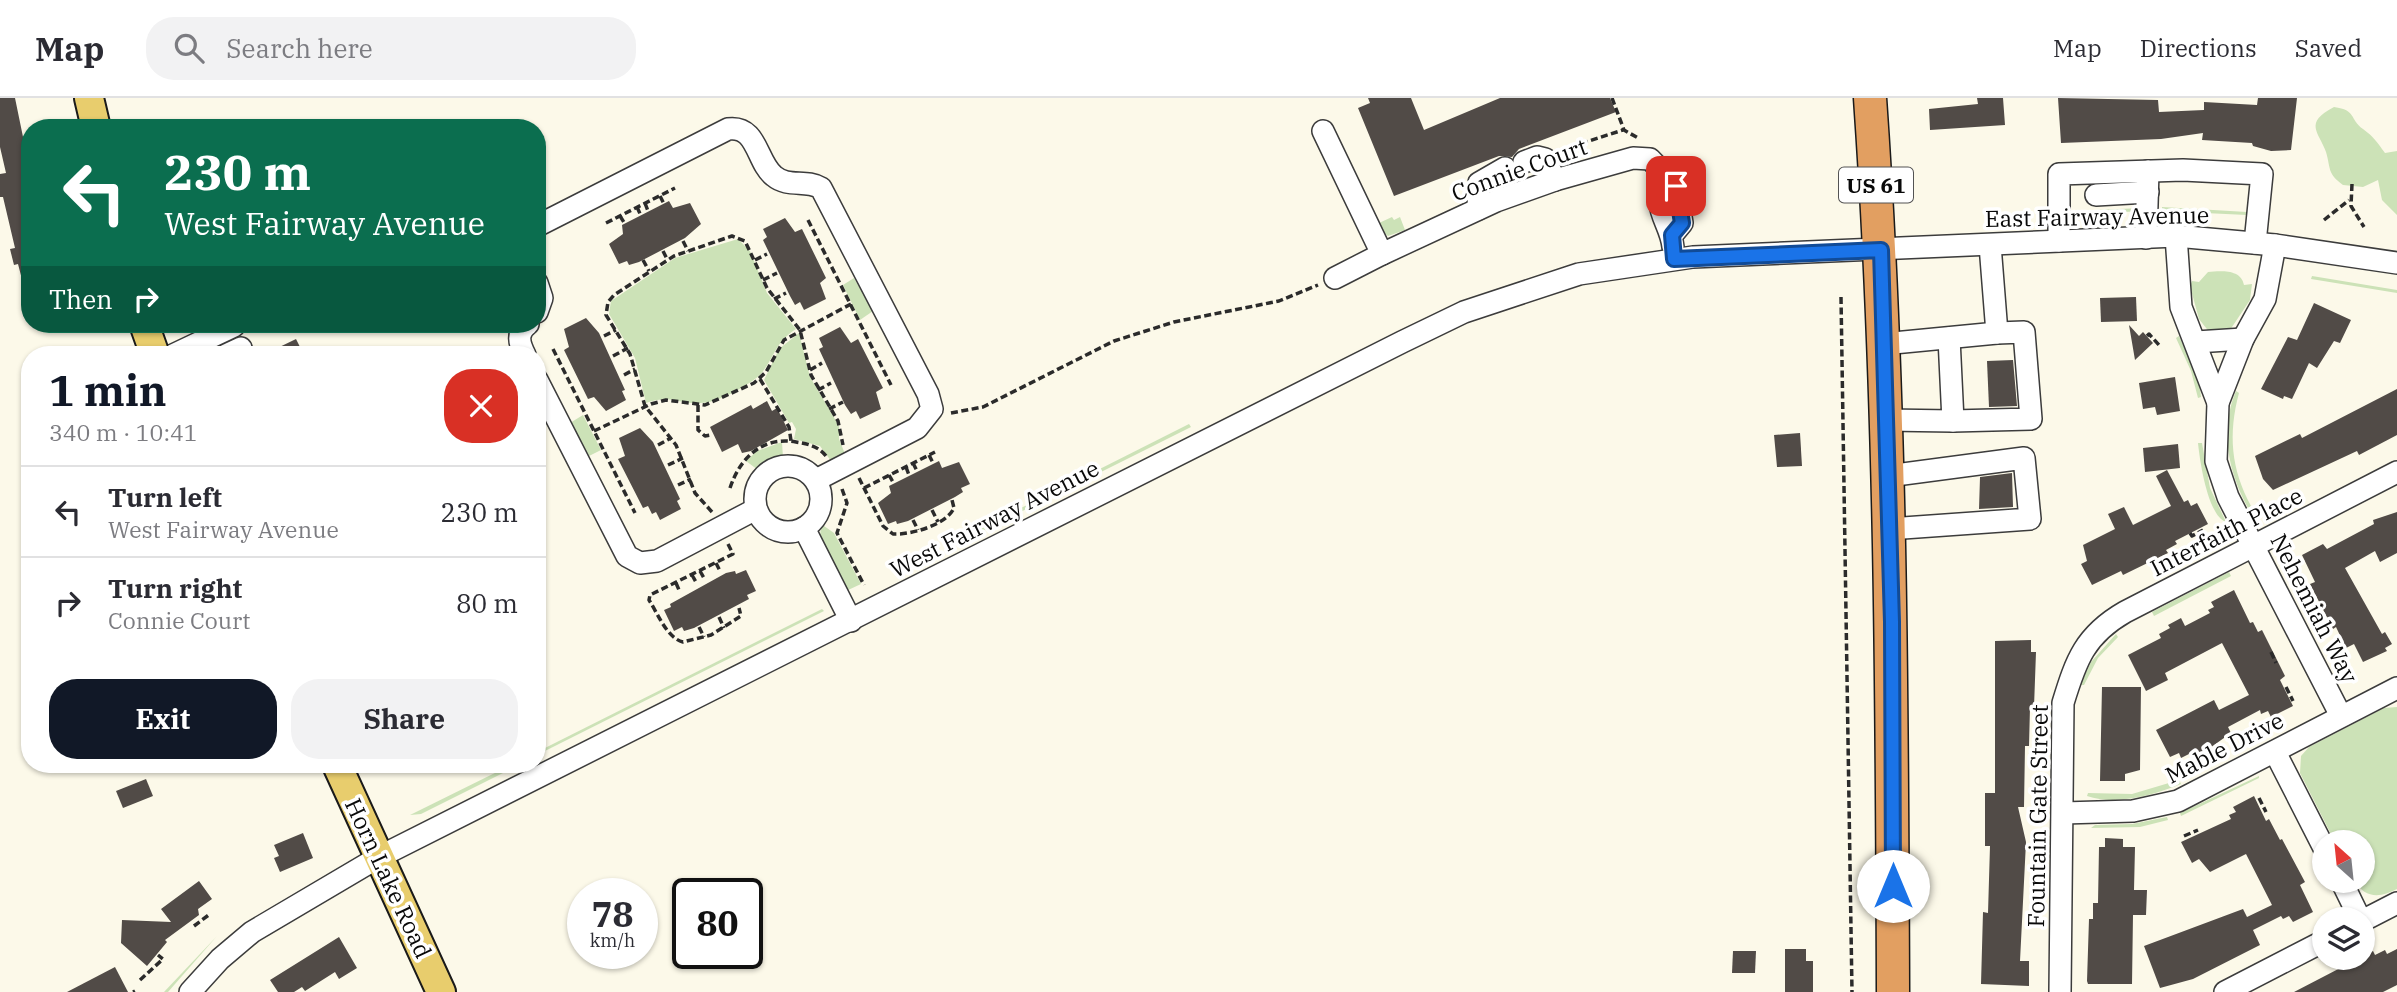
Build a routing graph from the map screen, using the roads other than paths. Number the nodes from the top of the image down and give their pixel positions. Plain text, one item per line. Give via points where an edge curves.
1 (89, 98) edge
2 (1870, 98) edge
3 (94, 119) edge
4 (1323, 131) dead end
5 (1555, 180) junction
6 (2148, 182) junction
7 (2078, 197) junction
8 (1478, 209) junction
9 (546, 221) edge
10 (2176, 236) junction
11 (2146, 238) junction
12 (2059, 242) junction
13 (2265, 244) junction
14 (1990, 245) junction
15 (1881, 250) junction
16 (1382, 254) junction
17 (1674, 259) junction
18 (2397, 263) edge
19 (1335, 278) road end
20 (219, 333) edge
21 (1997, 333) junction
22 (1949, 338) junction
23 (2243, 339) junction
24 (2196, 342) junction
25 (1883, 344) junction
26 (192, 346) edge
27 (546, 398) edge
28 (2218, 403) junction
29 (1886, 420) junction
30 (1953, 421) junction
31 (2397, 472) edge
32 (1888, 476) junction
33 (816, 480) junction
34 (756, 509) junction
35 (804, 528) junction
36 (1889, 529) junction
37 (2254, 546) junction
38 (850, 621) junction
39 (2085, 645) joint
40 (2397, 688) edge
41 (2341, 716) junction
42 (2275, 752) junction
43 (341, 773) edge
44 (2063, 813) junction
45 (2315, 830) edge
46 (379, 857) junction
47 (2397, 904) edge
48 (2375, 914) edge
49 (2312, 947) edge
50 (190, 992) edge
51 (441, 992) edge
52 (1893, 992) edge
53 (2060, 992) edge
54 (2225, 992) edge

1 - 3 main road
2 - 15 highway, US 61
4 - 16 street
5 - 8 street, Connie Court
5 - 8 street via 1545,159 1514,165 1479,183
5 - 17 street, Connie Court via 1644,158 1659,166 1668,181 1660,208 1672,235
6 - 7 street
6 - 7 street via 2059,173
6 - 11 street
6 - 13 street, Nehemiah Way via 2262,174
7 - 12 street
8 - 16 street, Connie Court
9 - 33 street via 728,129 740,129 751,138 773,175 788,183 815,184 824,191 932,409 913,430
10 - 11 street, East Fairway Avenue
10 - 13 street, East Fairway Avenue
10 - 24 street, Nehemiah Way via 2178,292
11 - 12 street, East Fairway Avenue
12 - 14 street, East Fairway Avenue
13 - 18 street, East Fairway Avenue
13 - 23 street, Nehemiah Way via 2265,299
14 - 15 street, East Fairway Avenue
14 - 21 street
15 - 17 street, West Fairway Avenue
15 - 25 highway, US 61
16 - 19 street, Connie Court
17 - 38 street, West Fairway Avenue via 1579,274 1464,312
20 - 26 street
21 - 22 street
21 - 30 street via 2024,332 2031,419
22 - 25 street
22 - 30 street
23 - 24 street
23 - 28 street, Nehemiah Way
24 - 28 street, Nehemiah Way
25 - 29 highway, US 61
27 - 34 street via 627,556 640,563 657,561
28 - 37 street, Nehemiah Way via 2219,473
29 - 30 street
29 - 32 highway, US 61
31 - 37 street, Interfaith Place
32 - 36 highway, US 61
32 - 36 street via 2024,458 2030,519
33 - 34 street via 798,467 772,470 757,487
33 - 35 street via 821,505
34 - 35 street via 775,529
35 - 38 street
36 - 52 highway, US 61
37 - 39 street, Interfaith Place via 2115,618
37 - 41 street, Nehemiah Way
38 - 46 street, West Fairway Avenue
39 - 44 street, Fountain Gate Street via 2063,703
40 - 41 street, Mable Drive
41 - 42 street, Mable Drive
42 - 44 street, Mable Drive via 2168,804 2133,811
42 - 45 street
43 - 46 main road, Horn Lake Road
44 - 53 street, Fountain Gate Street
46 - 50 street, West Fairway Avenue via 252,932
46 - 51 main road, Horn Lake Road
47 - 48 street
49 - 54 street

